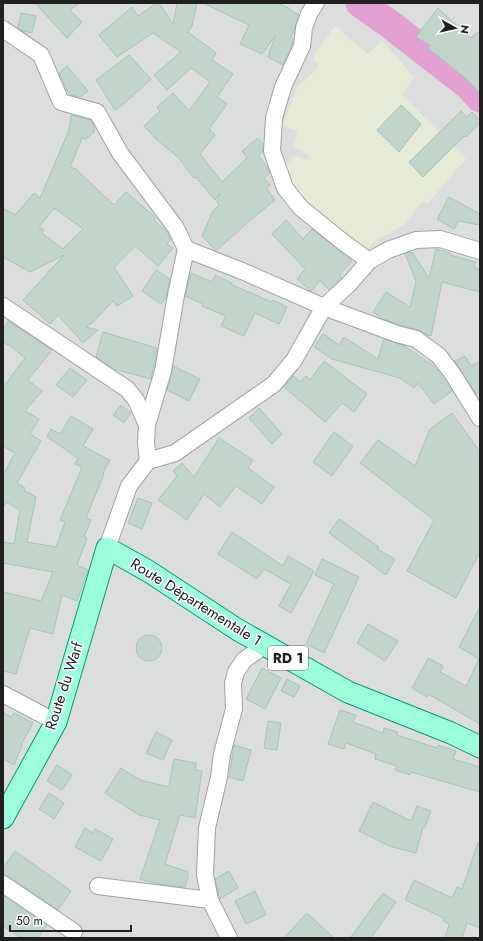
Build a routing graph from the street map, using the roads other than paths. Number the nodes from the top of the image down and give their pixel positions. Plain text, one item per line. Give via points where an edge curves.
1 (316, 3) edge
2 (3, 29) edge
3 (186, 249) junction
4 (480, 251) edge
5 (369, 261) junction
6 (3, 306) edge
7 (324, 307) junction
8 (480, 418) edge
9 (147, 425) junction
10 (148, 461) junction
11 (107, 548) junction
12 (265, 645) junction
13 (3, 694) edge
14 (56, 722) junction
15 (480, 747) edge
16 (3, 818) edge
17 (3, 884) edge
18 (98, 886) dead end
19 (210, 900) junction
20 (74, 932) dead end
21 (230, 938) edge

1 - 5 street via 304,28 302,46 283,87 274,118 272,151 285,188 301,208
2 - 3 street via 41,55 61,102 97,112 120,153 176,228
3 - 7 street
3 - 9 street via 163,371
4 - 5 street via 440,239 416,240 388,250
5 - 7 street
6 - 9 street via 127,389 136,400
7 - 8 street via 416,339 439,356
7 - 10 street via 294,360 274,384 175,453
9 - 10 street
10 - 11 street via 129,486
11 - 12 main road, Route Départementale 1 / RD 1 via 148,570
11 - 14 main road, Route du Warf
12 - 15 main road, Route Départementale 1 / RD 1 via 348,692
12 - 19 street via 244,660 236,672 233,683 234,709 207,828 205,874
13 - 14 street
14 - 16 main road, Route du Warf
17 - 20 street
18 - 19 street
19 - 21 street

